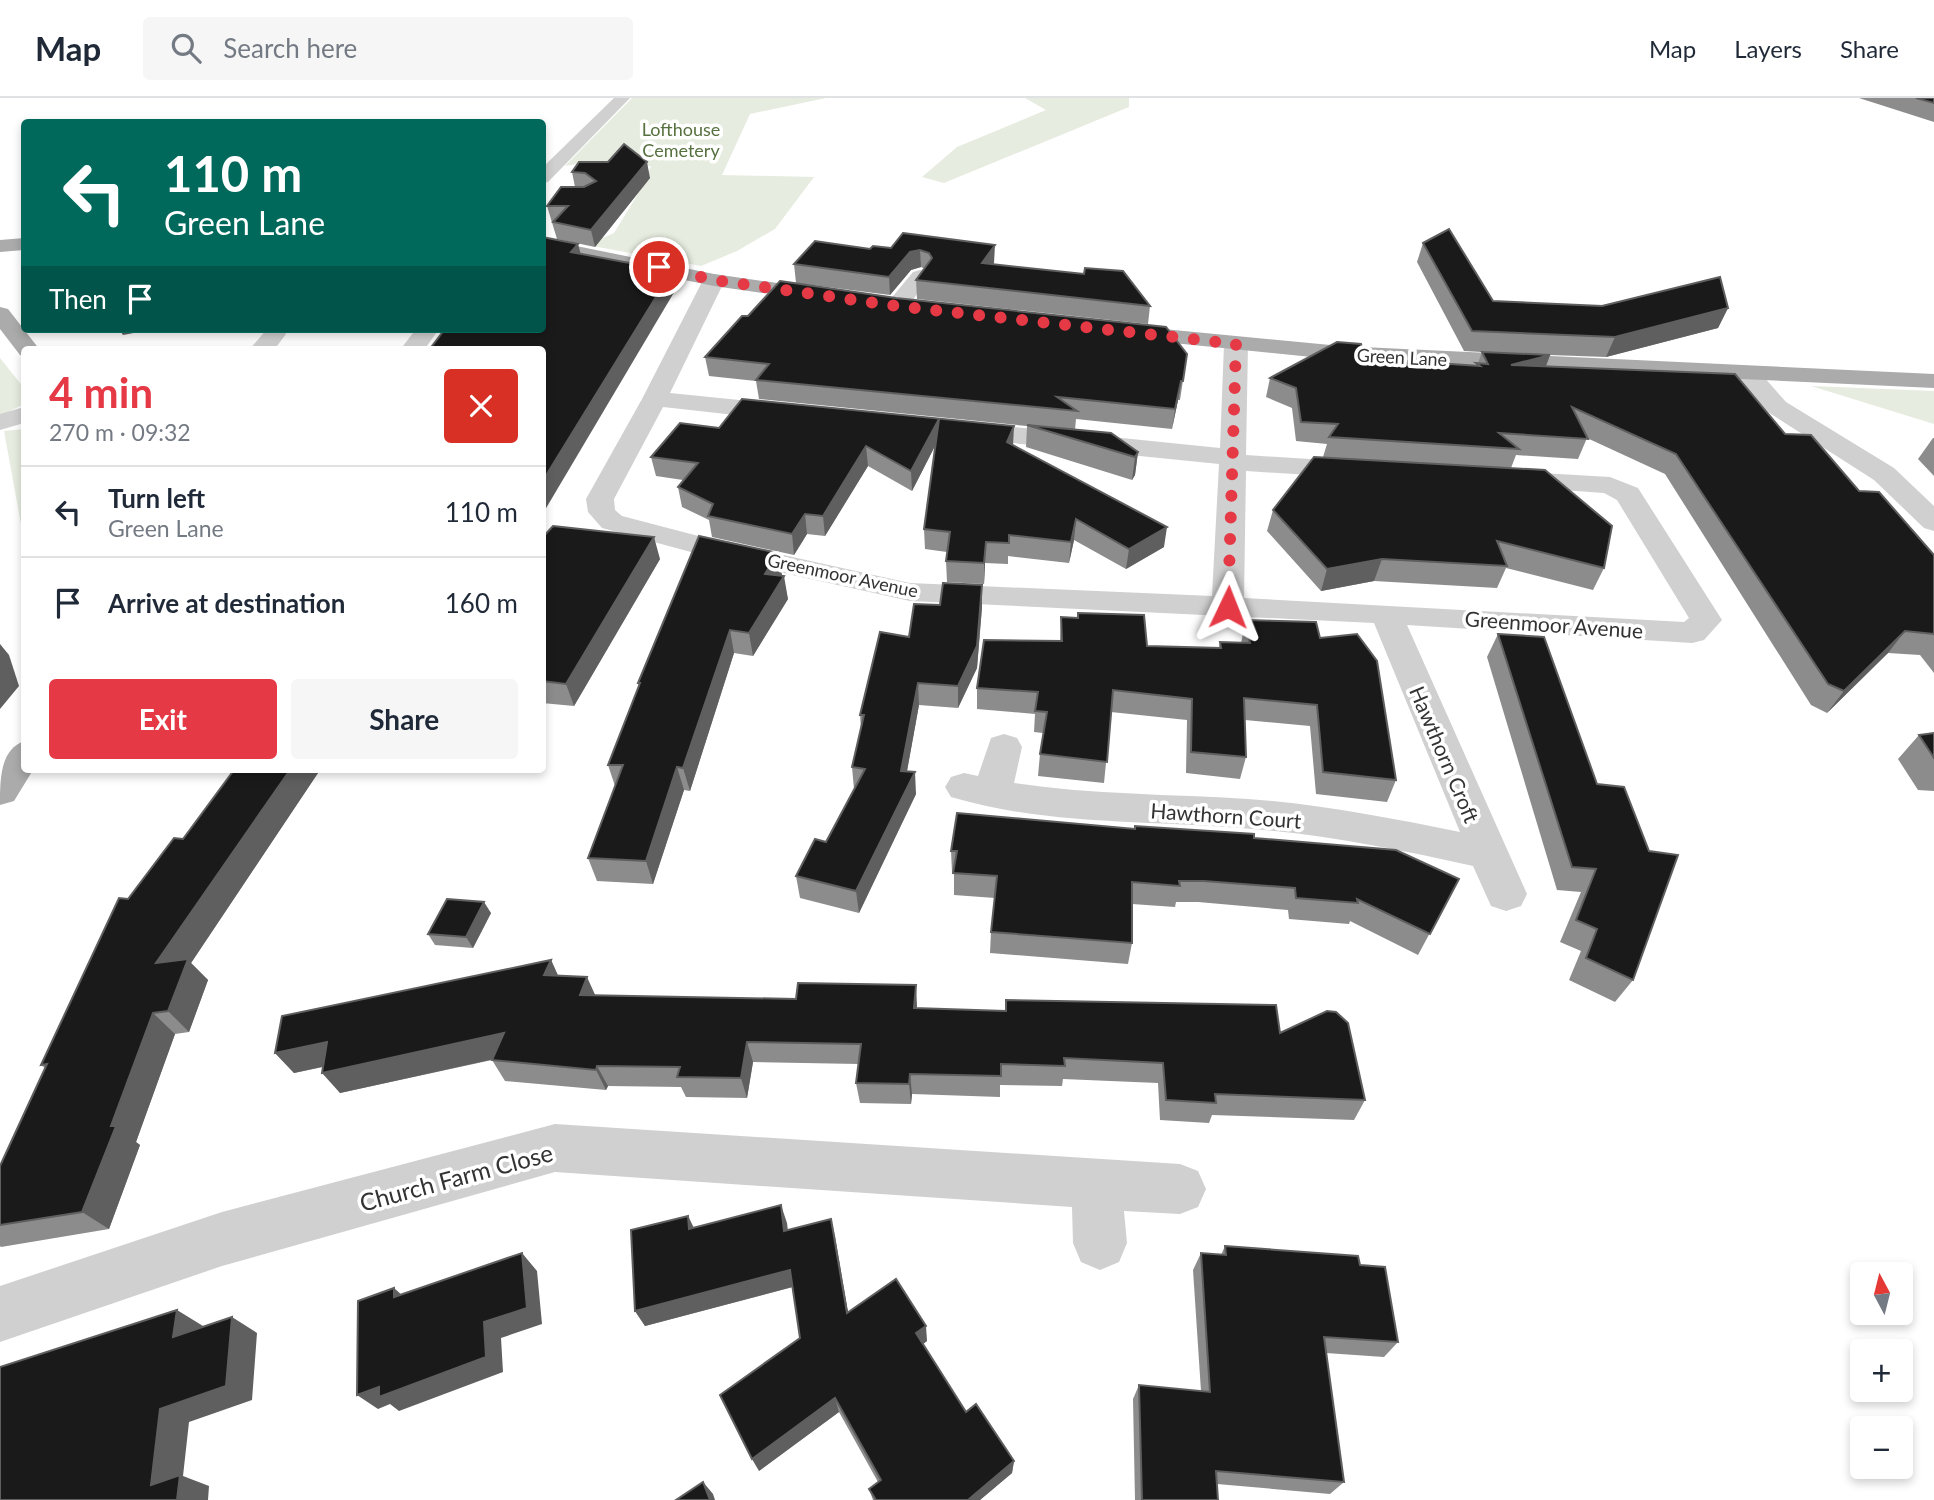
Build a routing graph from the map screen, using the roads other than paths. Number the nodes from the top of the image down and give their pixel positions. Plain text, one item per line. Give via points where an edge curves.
1 (623, 98) edge
2 (546, 173) edge
3 (21, 244) edge
4 (0, 246) edge
5 (546, 246) edge
6 (920, 276) edge
7 (714, 280) junction
8 (844, 299) edge
9 (870, 303) edge
10 (897, 306) junction
11 (923, 310) edge
12 (0, 314) edge
13 (1098, 329) edge
14 (1236, 344) junction
15 (25, 346) edge
16 (1746, 373) junction
17 (1934, 381) edge
18 (655, 399) junction
19 (21, 416) edge
20 (820, 416) edge
21 (0, 422) edge
22 (944, 428) edge
23 (1233, 460) junction
24 (1380, 471) edge
25 (1475, 477) edge
26 (1934, 522) edge
27 (1228, 607) junction
28 (1386, 614) junction
29 (1003, 747) dead end
30 (21, 759) edge
31 (0, 791) edge
32 (1487, 853) junction
33 (1506, 894) dead end
34 (1096, 1182) junction
35 (1180, 1189) dead end
36 (1100, 1243) dead end
37 (0, 1314) edge

1 - 2 street
3 - 4 main road
5 - 7 main road
6 - 10 street
7 - 8 main road
7 - 18 street, Greenmoor Avenue
9 - 10 main road
10 - 11 main road
12 - 15 main road
13 - 14 main road, Green Lane
14 - 16 main road, Green Lane via 1437,359
14 - 23 street
16 - 17 main road, Green Lane
16 - 26 street via 1776,407 1884,474
18 - 20 street
18 - 27 street, Greenmoor Avenue via 600,499 599,508 612,522 910,592
19 - 21 street
22 - 23 street
23 - 24 street
23 - 27 street
25 - 28 street, Greenmoor Avenue via 1610,485 1628,494 1706,620 1692,633
27 - 28 street, Greenmoor Avenue
28 - 32 street, Hawthorn Croft
29 - 32 street, Hawthorn Court via 978,790 1064,805 1253,814 1364,828
30 - 31 main road
32 - 33 street, Hawthorn Croft
34 - 35 street, Church Farm Close
34 - 36 street
34 - 37 street, Church Farm Close via 555,1148 222,1240

